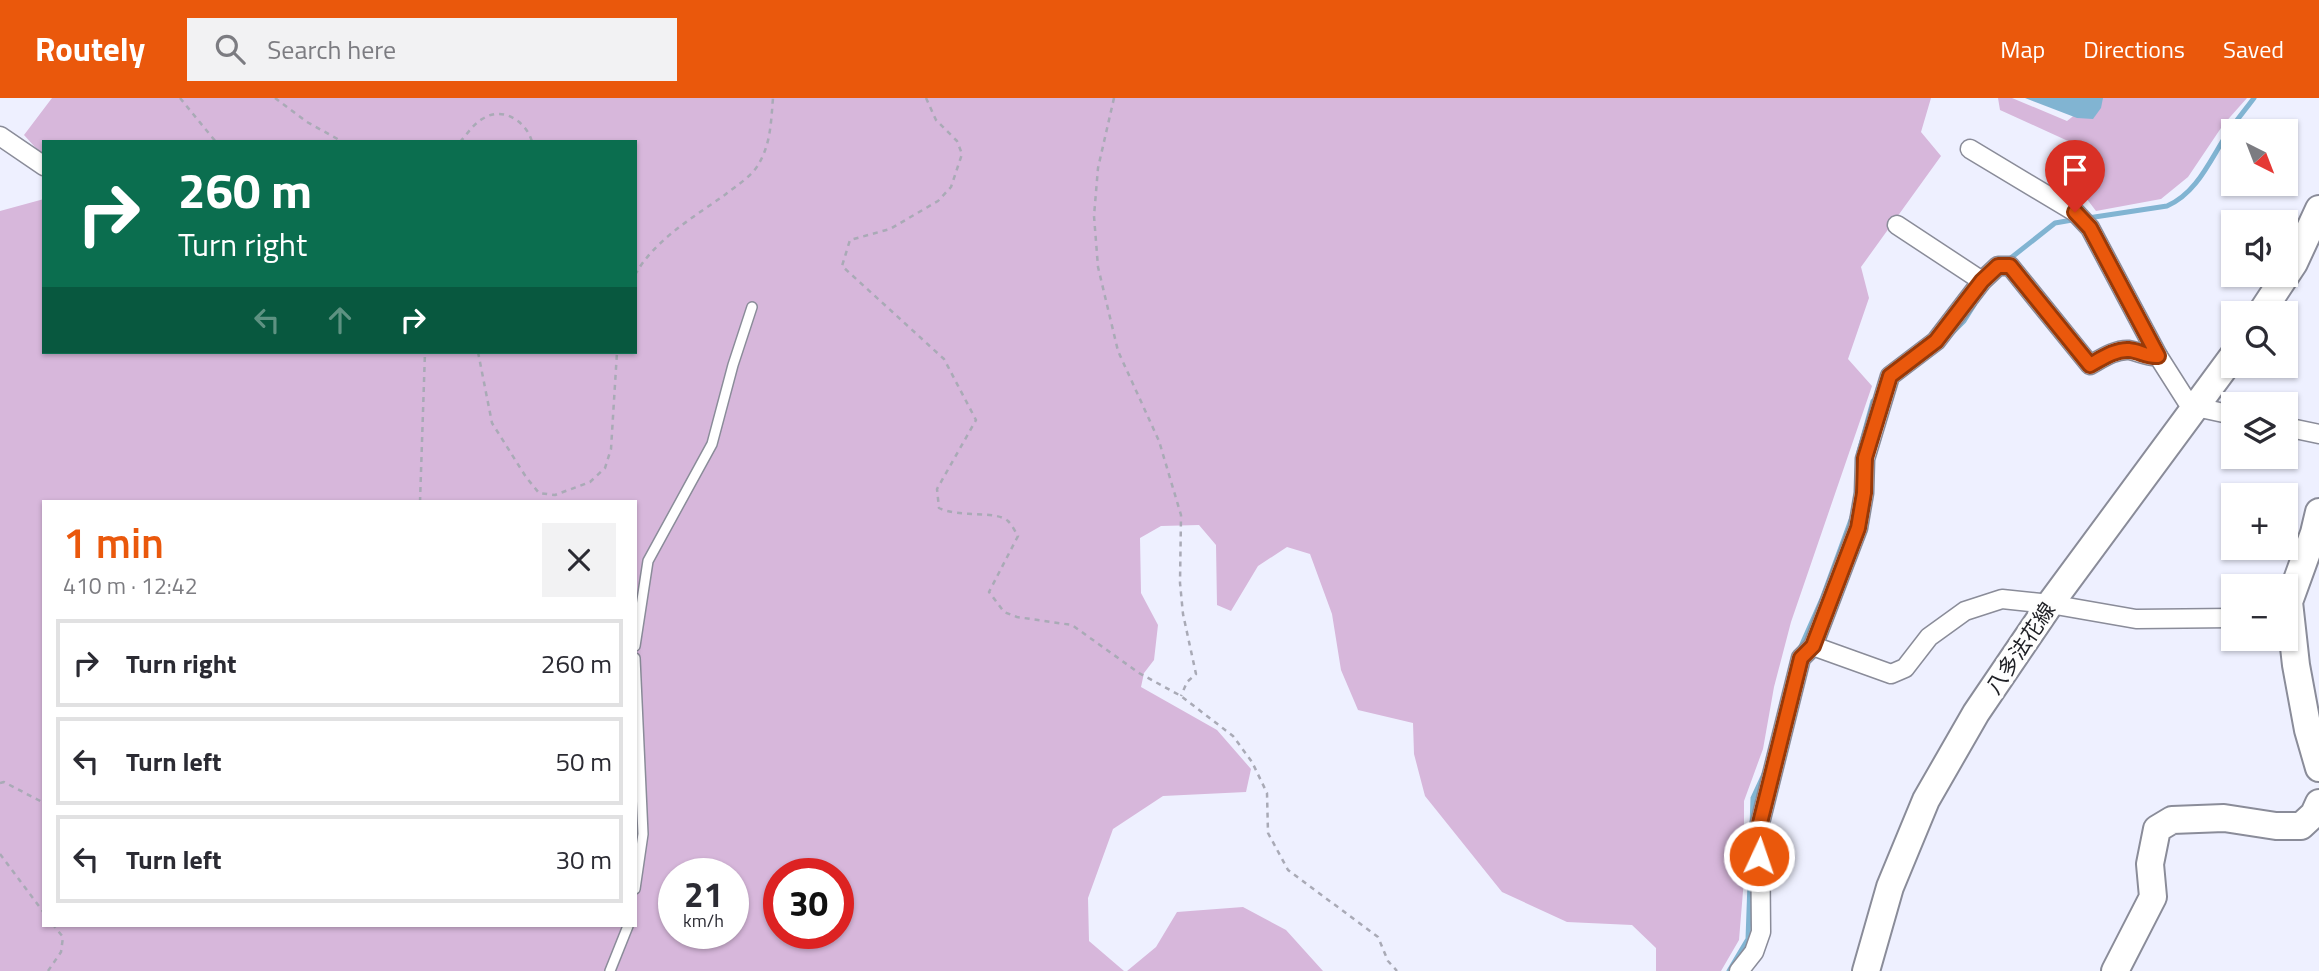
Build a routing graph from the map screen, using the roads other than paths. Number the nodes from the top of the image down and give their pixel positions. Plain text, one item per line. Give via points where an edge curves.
1 (0, 136) edge
2 (1970, 149) dead end
3 (42, 165) edge
4 (2319, 209) edge
5 (1897, 225) dead end
6 (1982, 281) junction
7 (2269, 301) edge
8 (752, 307) dead end
9 (2158, 356) junction
10 (2221, 373) edge
11 (2196, 407) junction
12 (2221, 412) edge
13 (2298, 430) edge
14 (2319, 434) edge
15 (2319, 512) edge
16 (2298, 574) edge
17 (2050, 604) junction
18 (2221, 618) edge
19 (637, 633) edge
20 (1813, 646) junction
21 (2294, 651) edge
22 (637, 702) edge
23 (2319, 768) edge
24 (2319, 803) edge
25 (637, 875) edge
26 (628, 927) edge
27 (610, 971) edge
28 (1739, 971) edge
29 (1866, 971) edge
30 (2115, 971) edge

1 - 3 street
2 - 9 street via 2075,212 2090,228
4 - 7 main road via 2294,263
5 - 6 street
6 - 9 street via 1998,266 2010,266 2090,365 2129,350
6 - 20 street via 1936,341 1890,376 1865,458 1858,528
8 - 19 lane via 712,444 648,561
9 - 11 street via 2186,400
10 - 11 main road, 八多法花線
11 - 12 street
11 - 17 main road, 八多法花線
13 - 14 street
15 - 16 main road
17 - 18 street via 2136,619
17 - 20 street via 2003,599 1965,611 1929,637 1905,668 1891,674
17 - 29 main road, 八多法花線 via 1976,713 1926,800 1890,887
20 - 28 street via 1801,658 1760,823 1761,932 1754,952
21 - 23 main road
22 - 25 lane via 643,834
24 - 30 main road via 2301,826 2224,818 2172,820 2157,829 2150,864 2153,897
26 - 27 lane

